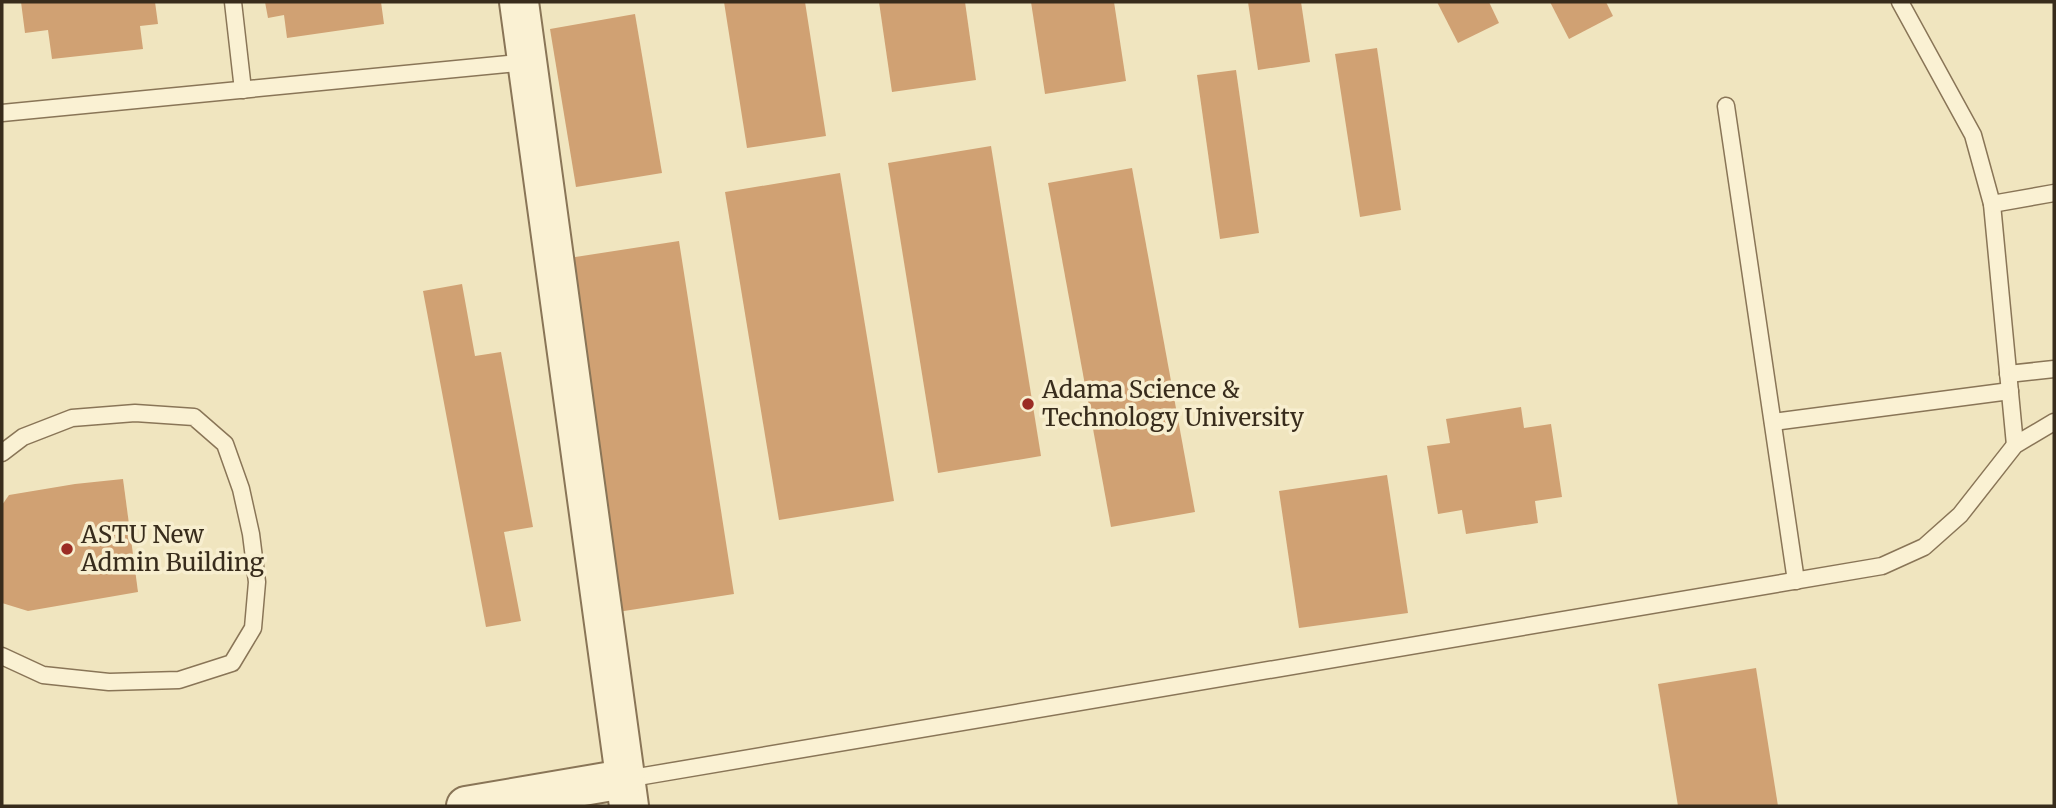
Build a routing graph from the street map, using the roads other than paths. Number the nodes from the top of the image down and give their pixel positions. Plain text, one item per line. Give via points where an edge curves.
1 (233, 2) edge
2 (519, 2) edge
3 (1900, 2) edge
4 (528, 62) junction
5 (243, 90) junction
6 (1726, 106) dead end
7 (2, 113) edge
8 (2054, 193) edge
9 (1992, 204) junction
10 (2054, 369) edge
11 (2008, 374) junction
12 (2010, 391) junction
13 (1773, 422) junction
14 (2054, 422) edge
15 (2015, 445) junction
16 (2, 453) edge
17 (1796, 581) junction
18 (2, 656) edge
19 (627, 793) edge
20 (466, 806) edge

1 - 5 lane
2 - 4 street
3 - 9 lane via 1973,135
4 - 5 lane
4 - 19 street
5 - 7 lane
6 - 13 lane
8 - 9 lane
9 - 11 lane
10 - 11 lane
11 - 12 lane
12 - 13 lane
12 - 15 lane
13 - 17 lane
14 - 15 lane
15 - 17 lane via 1960,515 1923,547 1882,566
16 - 18 lane via 23,437 72,418 135,413 194,417 225,444 241,489 257,582 253,628 232,663 179,680 109,682 43,674
17 - 19 lane
19 - 20 street

